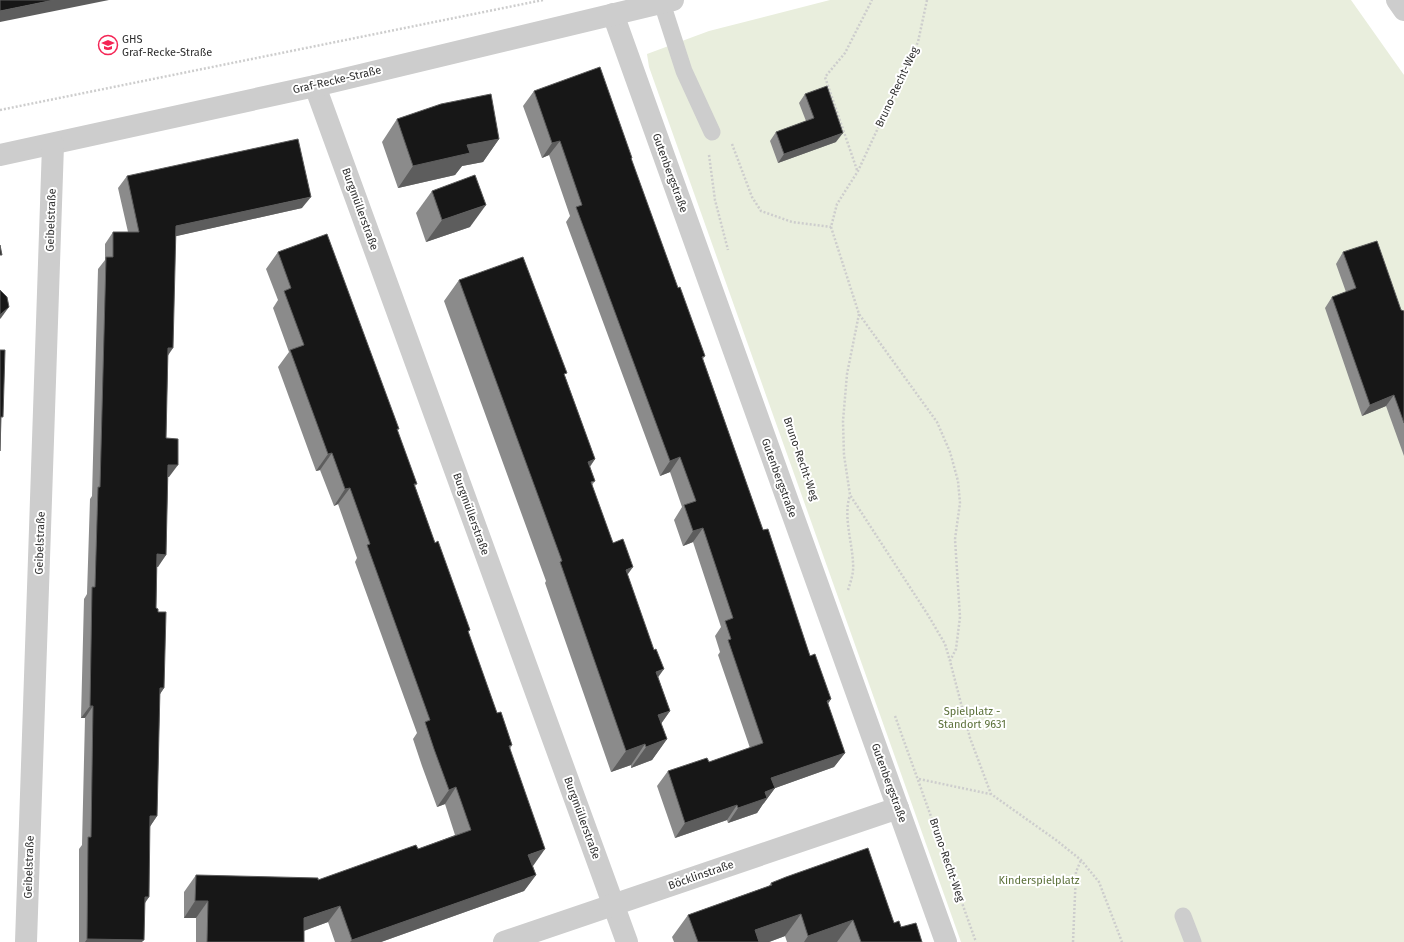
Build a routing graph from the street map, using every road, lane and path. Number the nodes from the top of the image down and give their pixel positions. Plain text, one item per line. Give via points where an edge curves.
1 (543, 0) edge
2 (872, 0) edge
3 (927, 0) edge
4 (1397, 0) edge
5 (667, 1) edge
6 (1404, 10) edge
7 (613, 14) junction
8 (315, 86) junction
9 (0, 110) edge
10 (712, 132) junction
11 (53, 145) junction
12 (0, 155) edge
13 (858, 171) junction
14 (831, 227) junction
15 (730, 256) dead end
16 (859, 314) junction
17 (850, 495) junction
18 (845, 585) dead end
19 (950, 661) junction
20 (893, 712) dead end
21 (883, 769) junction
22 (919, 779) junction
23 (991, 794) junction
24 (898, 808) junction
25 (1081, 860) junction
26 (614, 905) junction
27 (1183, 916) dead end
28 (26, 942) edge
29 (504, 942) edge
30 (627, 942) edge
31 (946, 942) edge
32 (976, 942) edge
33 (1073, 942) edge
34 (1122, 942) edge
35 (1193, 942) edge

1 - 9 path
2 - 13 path via 845,53 826,77
3 - 13 path, Bruno-Recht-Weg via 918,42
4 - 6 street
5 - 7 street, Graf-Recke-Straße
5 - 10 lane via 684,71
7 - 8 street, Graf-Recke-Straße
7 - 21 street, Gutenbergstraße
8 - 11 street, Graf-Recke-Straße
8 - 26 street, Burgmüllerstraße
10 - 14 path via 732,143 752,196 761,211 792,222
10 - 15 path via 708,152 715,200
11 - 12 street, Graf-Recke-Straße
11 - 28 street, Geibelstraße
13 - 14 path, Bruno-Recht-Weg via 838,204
14 - 16 path
16 - 17 path via 847,374 844,421 844,455
16 - 19 path via 937,422 950,452 958,481 960,503 956,565 960,617 956,649
17 - 18 path via 848,530 853,563 848,593
17 - 19 path via 928,615 945,644
19 - 23 path via 970,738
20 - 22 path, Bruno-Recht-Weg
21 - 22 path
21 - 24 street, Gutenbergstraße
22 - 23 path
22 - 32 path, Bruno-Recht-Weg
23 - 25 path
24 - 26 street, Böcklinstraße
24 - 31 street, Gutenbergstraße
25 - 33 path via 1076,872
25 - 34 path via 1099,882
26 - 29 street, Böcklinstraße
26 - 30 street, Burgmüllerstraße
27 - 35 lane

